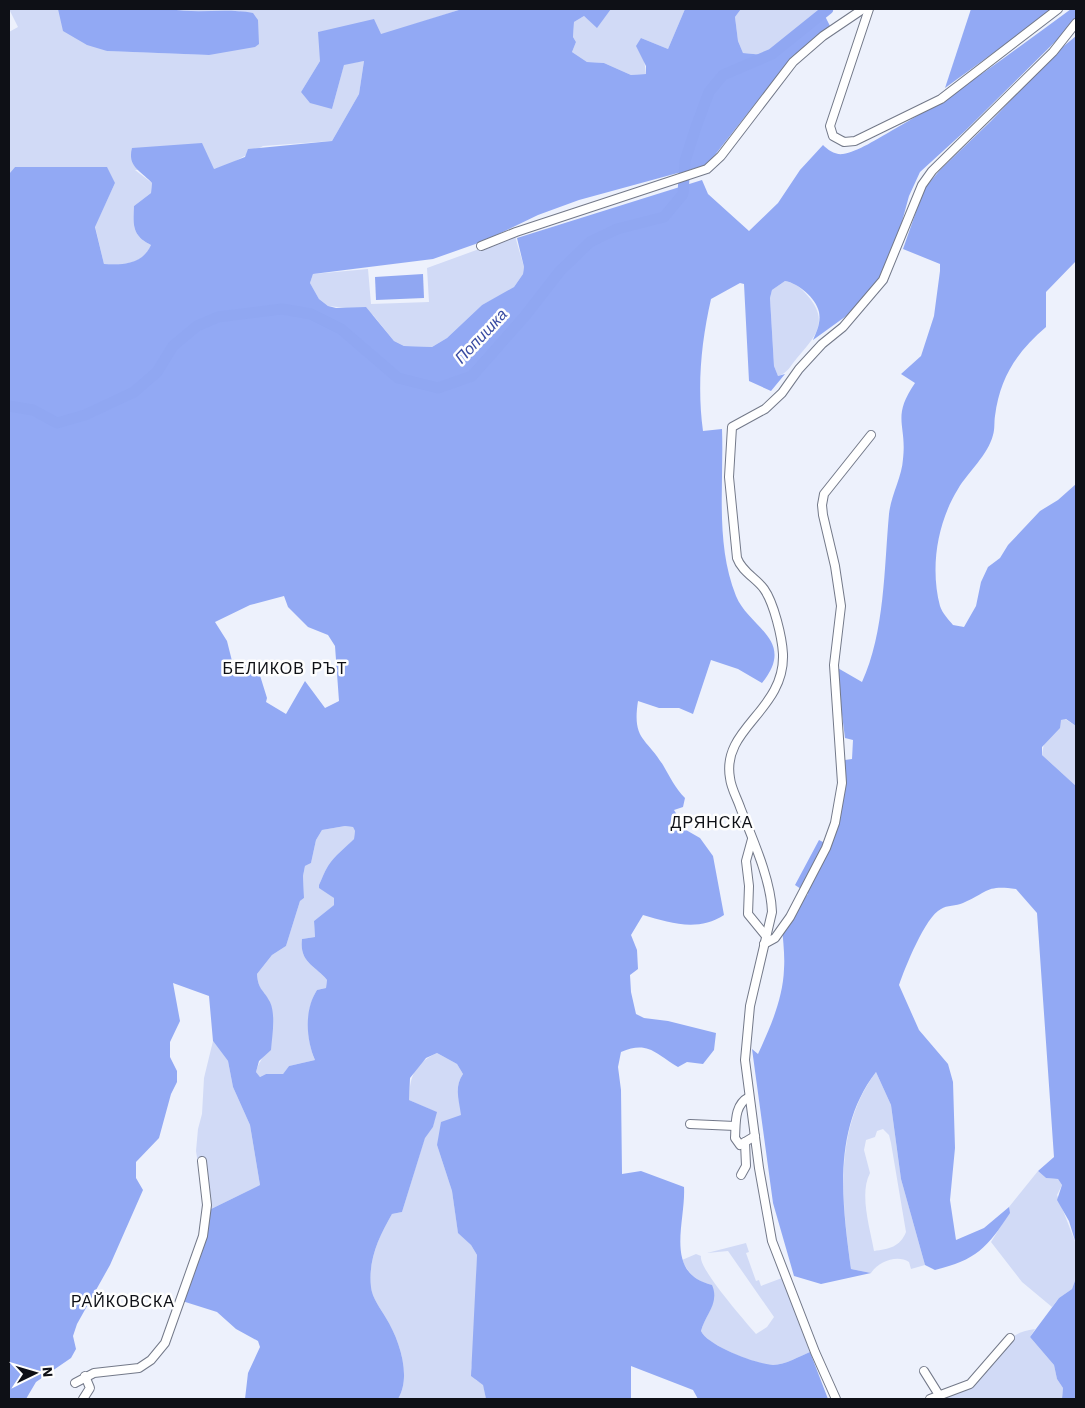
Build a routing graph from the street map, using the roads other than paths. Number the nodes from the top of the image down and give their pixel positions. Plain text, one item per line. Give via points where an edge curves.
1 (863, 9) edge
2 (869, 9) edge
3 (1058, 9) edge
4 (1076, 23) edge
5 (481, 246) dead end
6 (871, 435) dead end
7 (752, 839) junction
8 (766, 936) junction
9 (764, 944) junction
10 (749, 1097) junction
11 (690, 1124) dead end
12 (735, 1126) junction
13 (754, 1136) junction
14 (745, 1142) junction
15 (202, 1161) dead end
16 (741, 1175) dead end
17 (1010, 1338) dead end
18 (924, 1370) dead end
19 (85, 1376) junction
20 (75, 1383) dead end
21 (939, 1395) junction
22 (83, 1399) edge
23 (836, 1399) edge
24 (930, 1399) edge

1 - 5 street via 822,36 793,62 712,166
2 - 3 street via 830,126 833,136 844,142 855,141 941,99
4 - 7 street via 1053,52 927,178 883,280 868,299 799,369 782,393 765,409 732,427 729,478 737,558 766,593 778,623 783,655 780,678 771,698 740,734 731,751 730,779
6 - 9 street via 824,494 822,505 841,606 834,665 842,783 835,823 826,848 790,917 775,938
7 - 8 street via 772,901
7 - 8 street via 746,861 748,914
8 - 9 street
9 - 10 street via 747,1034 745,1060
10 - 12 street via 738,1109
10 - 13 street
11 - 12 street
12 - 14 street via 736,1142 740,1145
13 - 14 street
13 - 23 street via 772,1241 814,1352
14 - 16 street via 746,1166
15 - 19 street via 207,1205 203,1236 165,1343 152,1360 139,1368
17 - 21 street via 970,1384
18 - 21 street
19 - 20 street
19 - 22 street via 90,1388
21 - 24 street

